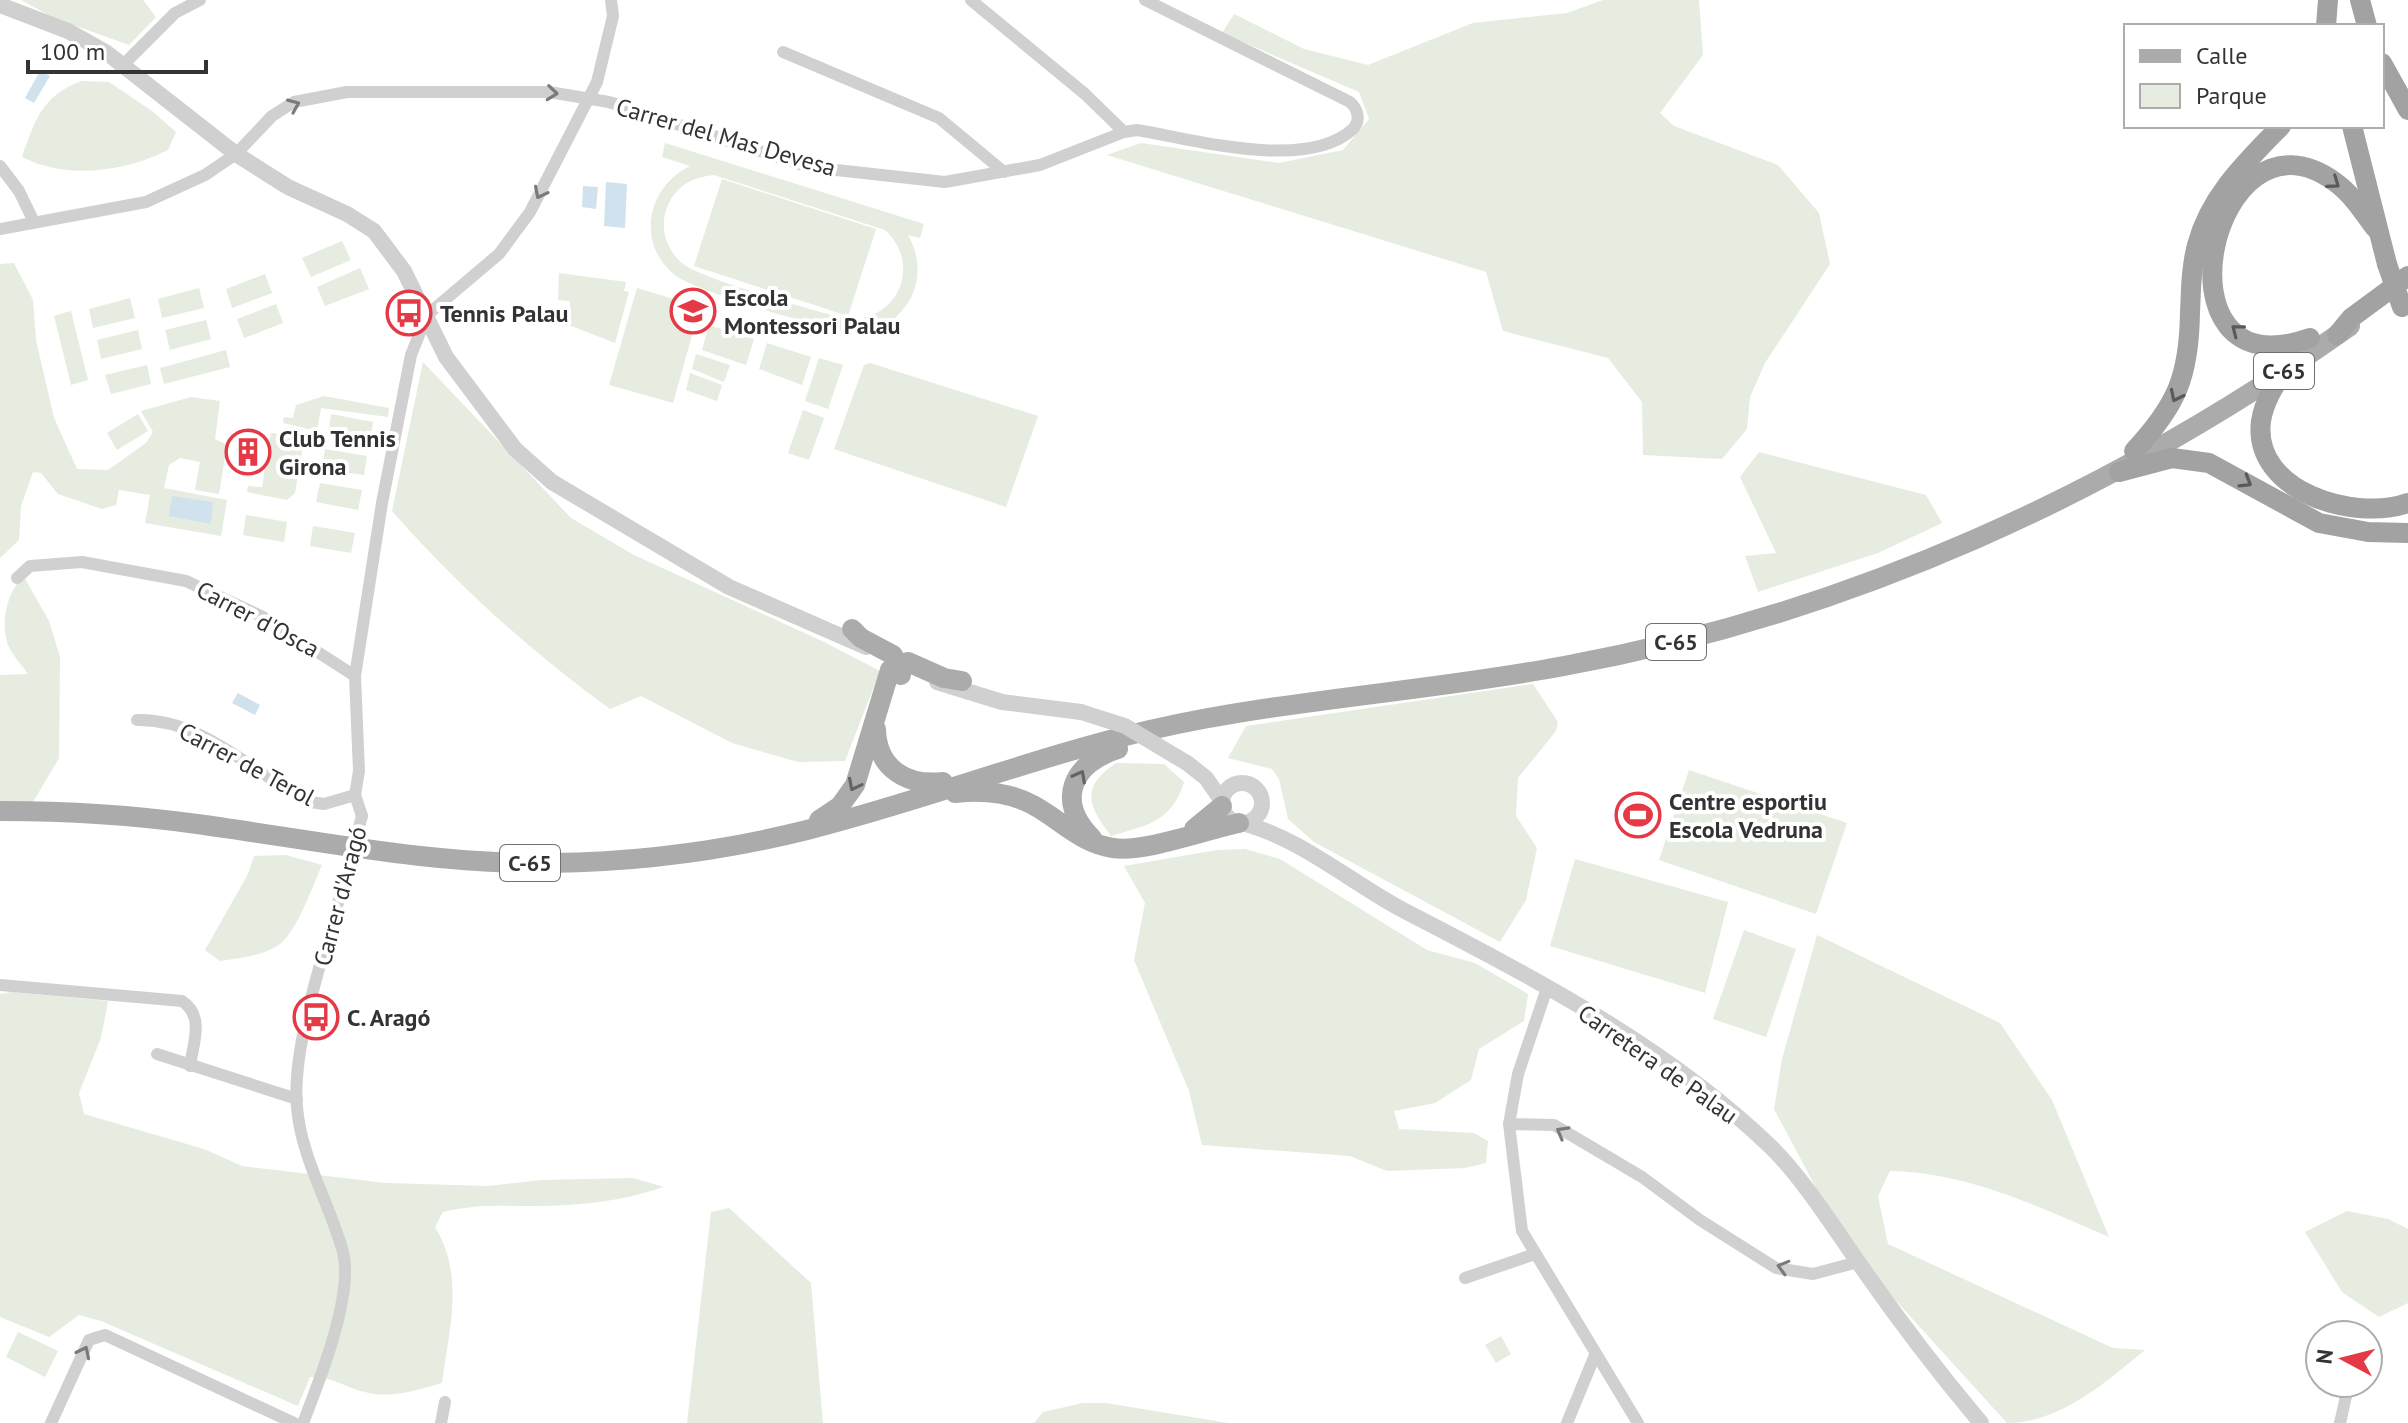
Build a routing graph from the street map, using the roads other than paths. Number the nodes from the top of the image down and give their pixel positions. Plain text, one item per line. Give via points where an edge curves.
1 (200, 0) edge
2 (611, 0) edge
3 (971, 0) edge
4 (1145, 0) edge
5 (2328, 0) edge
6 (2339, 0) edge
7 (2360, 0) edge
8 (0, 5) edge
9 (2326, 24) edge
10 (2341, 24) edge
11 (2366, 24) edge
12 (783, 52) dead end
13 (124, 64) junction
14 (2384, 67) edge
15 (588, 98) junction
16 (2408, 110) edge
17 (2279, 128) edge
18 (2352, 128) edge
19 (1124, 132) junction
20 (236, 154) junction
21 (0, 166) edge
22 (1004, 172) junction
23 (34, 222) junction
24 (2375, 228) junction
25 (0, 229) edge
26 (2408, 268) edge
27 (2408, 276) edge
28 (2408, 284) edge
29 (2405, 314) edge
30 (427, 315) junction
31 (2337, 335) junction
32 (2310, 338) junction
33 (2284, 371) junction
34 (2134, 451) junction
35 (2119, 472) junction
36 (2408, 503) edge
37 (2048, 505) junction
38 (2408, 533) edge
39 (17, 578) dead end
40 (762, 603) junction
41 (852, 629) junction
42 (876, 652) joint
43 (922, 675) joint
44 (355, 676) junction
45 (893, 678) junction
46 (962, 681) junction
47 (1031, 705) junction
48 (1237, 714) junction
49 (876, 717) junction
50 (137, 720) dead end
51 (981, 778) junction
52 (1206, 778) junction
53 (1238, 783) junction
54 (355, 795) junction
55 (1262, 798) junction
56 (912, 799) junction
57 (1222, 804) junction
58 (0, 811) edge
59 (0, 820) edge
60 (187, 823) junction
61 (1240, 823) junction
62 (803, 831) junction
63 (1188, 834) junction
64 (1283, 837) junction
65 (1098, 844) junction
66 (0, 985) edge
67 (1547, 988) junction
68 (157, 1054) dead end
69 (190, 1066) junction
70 (297, 1099) junction
71 (1509, 1124) junction
72 (1535, 1254) junction
73 (1858, 1262) junction
74 (1465, 1278) dead end
75 (1595, 1355) junction
76 (2345, 1399) edge
77 (445, 1402) dead end
78 (51, 1423) edge
79 (294, 1423) edge
80 (303, 1423) edge
81 (441, 1423) edge
82 (1567, 1423) edge
83 (1638, 1423) edge
84 (1981, 1423) edge
85 (2340, 1423) edge

1 - 13 street via 175,13
2 - 15 street via 606,53
3 - 19 street
4 - 19 street, Carrer del Mas Devesa via 1350,102 1357,123 1348,132 1294,150 1254,150
5 - 9 highway
6 - 10 highway
7 - 11 highway
8 - 13 street via 68,31
12 - 22 street via 939,118
13 - 20 street
14 - 16 highway
20 -> 15 street, Carrer del Mas Devesa via 272,116 294,102 325,95 549,92
15 - 22 street, Carrer del Mas Devesa via 809,167 945,182
15 -> 30 street via 515,237
17 -> 34 highway via 2228,182 2204,224 2191,273 2184,378 2164,417
18 - 24 highway
19 - 22 street, Carrer del Mas Devesa via 1040,165
20 - 23 street, Carrer del Mas Devesa via 146,202
20 - 30 street via 374,231 404,271
21 - 23 street
23 - 25 street, Carrer del Mas Devesa
24 - 29 highway, bridge
32 -> 24 highway via 2268,344 2245,338 2222,316 2210,271 2218,230 2230,206 2254,180 2283,167 2298,167 2334,181
26 - 32 main road, C-65
27 - 31 highway via 2351,318
28 - 31 main road, C-65
30 - 40 street via 446,357 537,471 638,535
30 - 44 street, Carrer d'Aragó via 411,355
31 - 33 main road, C-65
32 - 34 main road, C-65
33 - 35 main road, C-65
33 - 36 highway via 2261,424 2268,459 2277,471 2310,495 2352,509 2375,511
34 - 37 main road, C-65
35 - 37 main road, C-65
35 -> 38 highway via 2172,458 2209,463 2319,523
37 - 48 main road, C-65 via 1858,587 1698,637 1550,669
39 - 44 street, Carrer d'Osca via 30,566 82,562 186,581 263,617
40 - 41 street via 812,613
40 - 42 street
41 - 45 main road via 893,655
41 - 46 street
42 - 45 main road
43 - 45 main road
43 - 47 street via 971,695
44 - 54 street, Carrer d'Aragó
45 - 46 main road via 908,662
45 - 49 main road
46 - 47 street
47 - 52 street, bridge via 1081,712 1125,726
48 - 51 main road, C-65 via 1117,738
65 -> 48 main road via 1083,829 1073,804 1075,783 1089,761 1151,739 1209,728
49 - 51 main road via 882,757 905,778 926,784
49 -> 62 main road via 852,791 840,806
50 - 54 street, Carrer de Terol via 160,719 199,735 311,802 324,804
51 - 56 main road, C-65
52 - 53 street
52 - 57 street
53 - 55 street via 1254,787
53 - 57 street via 1227,790
54 - 70 street, Carrer d'Aragó, bridge via 362,816 311,1004
55 - 61 street via 1257,817
55 - 64 street, Carretera de Palau
56 - 62 main road, C-65
56 - 65 main road via 966,792 1006,794 1031,803
57 - 61 street via 1227,817
57 - 63 main road
58 - 60 main road, C-65
59 - 60 main road
60 - 62 main road, C-65 via 372,851 499,863 654,858
61 - 63 main road
61 - 64 street, Carretera de Palau
63 - 65 main road via 1128,849
64 - 67 street, Carretera de Palau via 1357,885
66 - 69 street via 182,1001 192,1009 197,1024
67 - 71 street via 1518,1074
67 - 73 street, Carretera de Palau via 1715,1098 1765,1142
68 - 69 street
69 - 70 street
70 - 80 street, Carrer d'Aragó via 316,1183 344,1255 345,1271 336,1319
71 - 72 street via 1522,1231
73 -> 71 street via 1813,1274 1776,1268 1554,1125
72 - 74 street
72 - 75 street
73 - 84 street, Carretera de Palau via 1920,1351
75 - 82 street
75 - 83 street
76 - 85 street
77 - 81 street
78 -> 79 street via 89,1340 105,1335

